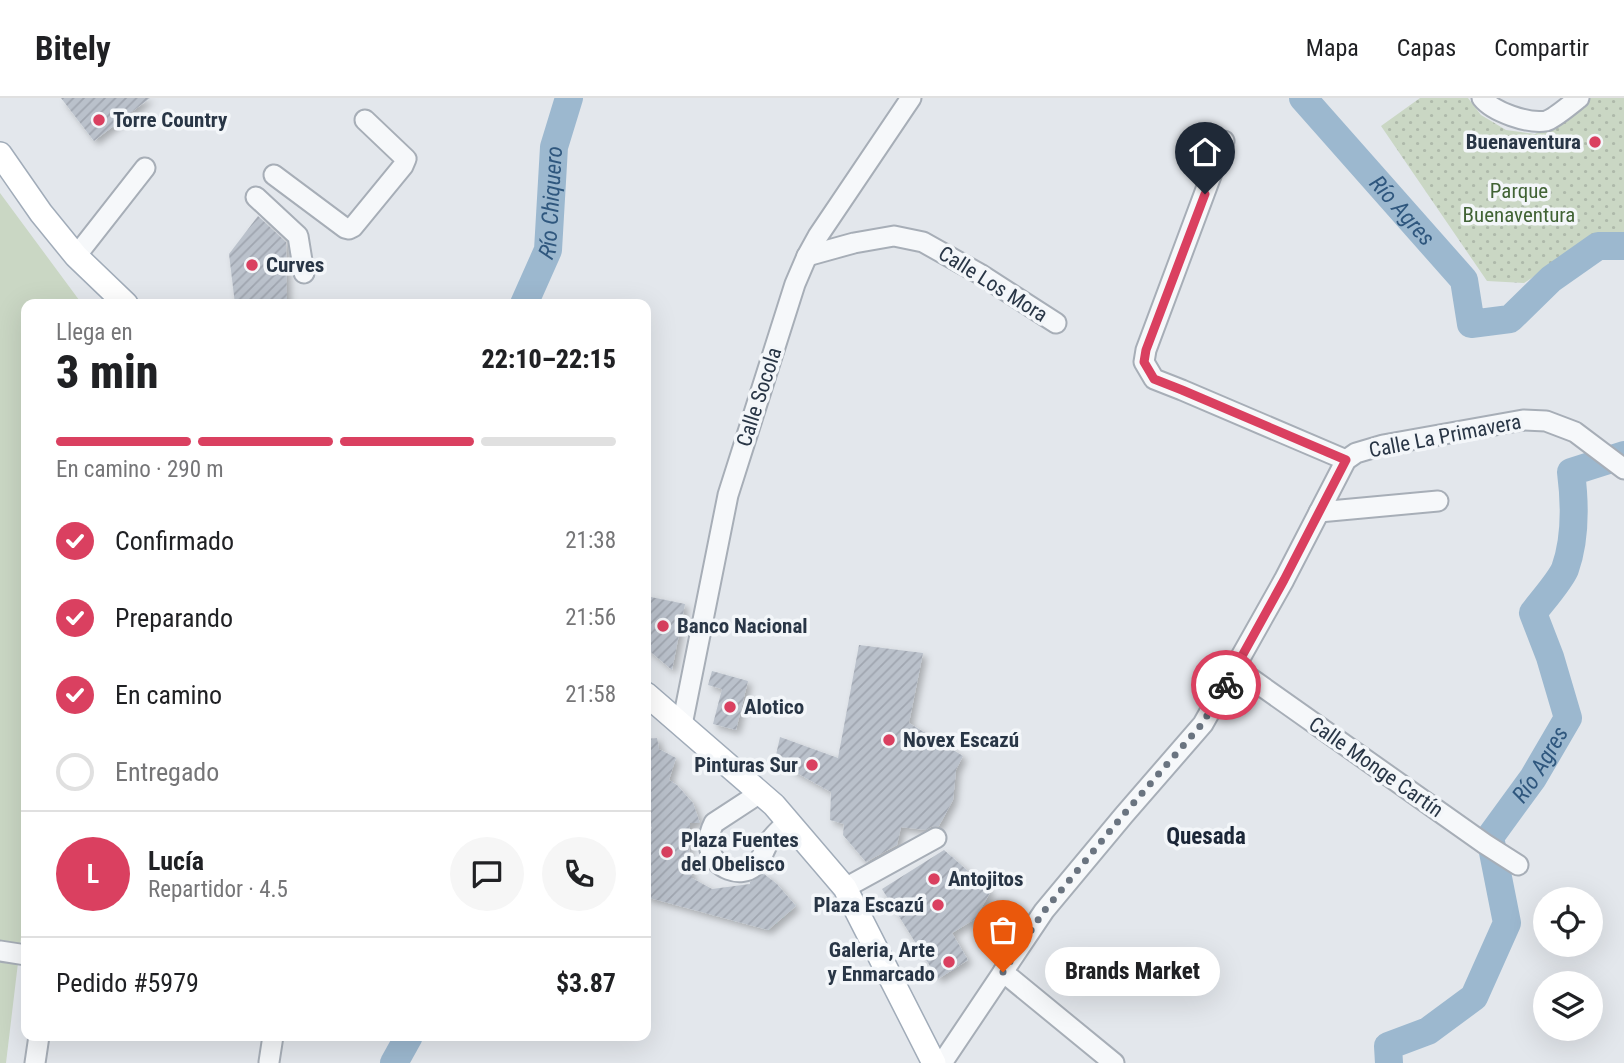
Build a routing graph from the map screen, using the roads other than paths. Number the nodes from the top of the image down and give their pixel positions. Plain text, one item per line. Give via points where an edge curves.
1 (911, 98) edge
2 (1482, 98) edge
3 (1579, 98) edge
4 (366, 120) dead end
5 (1224, 141) dead end
6 (0, 154) edge
7 (145, 168) dead end
8 (274, 175) dead end
9 (256, 197) dead end
10 (76, 256) junction
11 (807, 256) junction
12 (304, 273) dead end
13 (118, 299) edge
14 (1056, 323) dead end
15 (1346, 460) junction
16 (1624, 469) edge
17 (1438, 501) dead end
18 (1319, 512) junction
19 (1236, 668) junction
20 (651, 698) edge
21 (682, 726) junction
22 (761, 793) junction
23 (788, 821) junction
24 (936, 838) dead end
25 (1518, 865) dead end
26 (845, 888) junction
27 (0, 951) edge
28 (21, 954) edge
29 (1003, 972) junction
30 (38, 1041) edge
31 (272, 1041) edge
32 (269, 1062) edge
33 (36, 1063) edge
34 (934, 1063) edge
35 (942, 1063) edge
36 (1114, 1063) edge

1 - 11 street, Calle Socola
2 - 3 street via 1520,119 1547,121
4 - 8 street via 406,159 353,227 345,228
5 - 15 street via 1144,362 1154,379
6 - 10 main road
7 - 10 street
9 - 12 street via 299,236
10 - 13 main road
11 - 14 street, Calle Los Mora via 894,236 923,242
11 - 21 street, Calle Socola via 728,495
15 - 16 street, Calle La Primavera via 1383,445 1523,420 1546,421 1575,432
15 - 18 street, Calle La Primavera
17 - 18 street
18 - 19 street, Calle La Primavera
19 - 25 street, Calle Monge Cartín
19 - 29 street, Calle La Primavera via 1202,724 1044,911
20 - 21 main road
21 - 22 main road
22 - 23 main road
22 - 23 street via 714,823 709,841 717,862 736,872 755,866
23 - 26 main road
24 - 26 street
26 - 34 main road
27 - 28 street
29 - 35 street, Calle La Primavera
29 - 36 street
30 - 33 street
31 - 32 street

